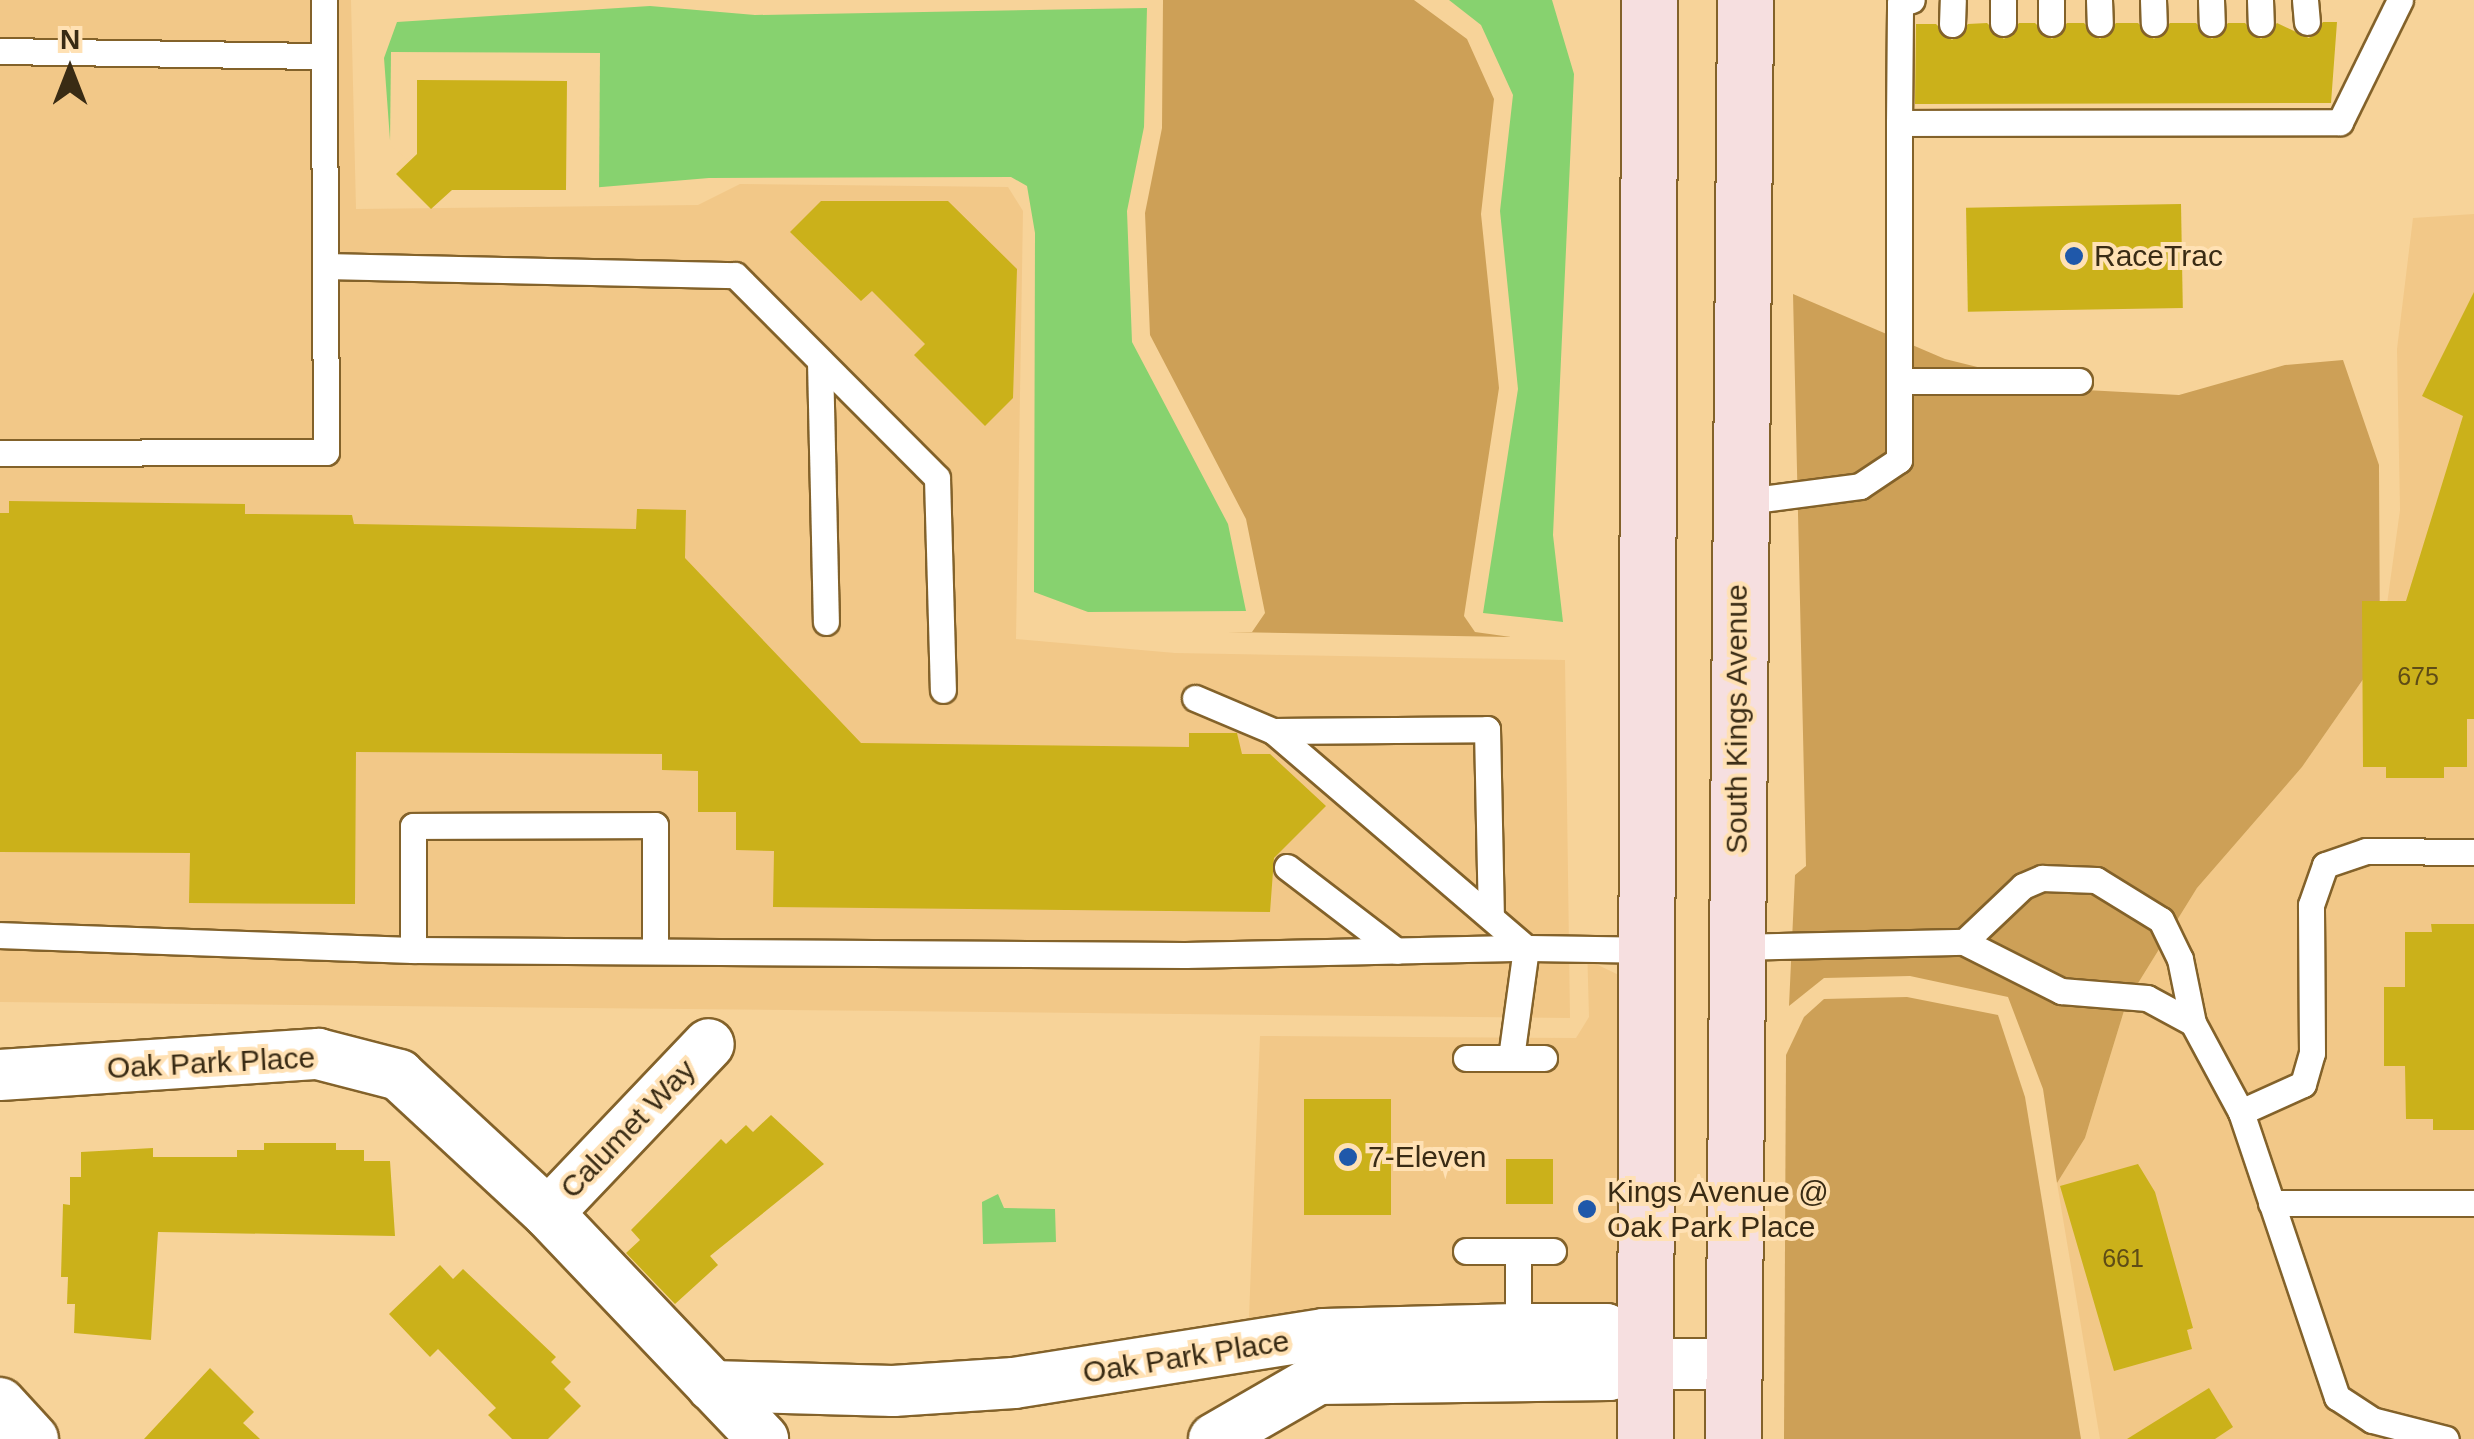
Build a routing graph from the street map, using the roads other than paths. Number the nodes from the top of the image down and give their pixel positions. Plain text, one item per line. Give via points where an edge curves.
1 (324, 0) edge
2 (1745, 0) edge
3 (1912, 0) edge
4 (2400, 0) edge
5 (1643, 15) edge
6 (0, 50) edge
7 (324, 56) junction
8 (1898, 123) junction
9 (326, 266) junction
10 (820, 362) junction
11 (1898, 381) junction
12 (2079, 381) dead end
13 (0, 453) edge
14 (1739, 502) junction
15 (826, 622) dead end
16 (944, 690) dead end
17 (1195, 698) dead end
18 (1273, 730) junction
19 (2474, 852) edge
20 (1287, 867) dead end
21 (1492, 917) junction
22 (0, 935) edge
23 (1964, 942) junction
24 (1736, 947) junction
25 (1526, 948) junction
26 (413, 950) junction
27 (1647, 950) junction
28 (655, 951) junction
29 (1397, 951) junction
30 (2193, 1022) junction
31 (709, 1044) dead end
32 (1466, 1058) dead end
33 (1512, 1058) junction
34 (1544, 1058) dead end
35 (0, 1076) edge
36 (2241, 1112) junction
37 (2271, 1203) junction
38 (2474, 1203) edge
39 (548, 1214) junction
40 (1553, 1250) dead end
41 (1466, 1251) dead end
42 (1518, 1251) junction
43 (1246, 1348) junction
44 (1518, 1351) junction
45 (1646, 1364) junction
46 (1733, 1364) junction
47 (712, 1386) junction
48 (1267, 1403) junction
49 (0, 1404) edge
50 (33, 1439) edge
51 (763, 1439) edge
52 (1214, 1439) edge
53 (1645, 1439) edge
54 (1733, 1439) edge
55 (2446, 1439) edge

1 - 7 lane
2 - 14 main road, South Kings Avenue
3 - 8 lane via 1900,4
4 - 8 lane via 2340,122 2311,113 1952,113
5 - 27 main road
6 - 7 lane
7 - 9 lane
8 - 11 lane
9 - 10 lane via 735,275
9 - 13 lane via 326,452
10 - 15 lane
10 - 16 lane via 937,478
11 - 12 lane
11 - 14 lane via 1899,460 1860,486
14 - 24 main road, South Kings Avenue
17 - 18 lane
18 - 21 lane
18 - 21 lane via 1487,729
19 - 36 lane via 2366,850 2325,865 2311,905 2312,1054 2303,1084
20 - 29 lane
21 - 25 lane
22 - 26 lane
23 - 24 lane
23 - 30 lane via 2061,991 2146,998
23 - 30 lane via 2022,886 2064,876 2096,880 2161,920 2180,959
24 - 46 main road, South Kings Avenue
25 - 27 lane
25 - 29 lane
25 - 33 lane
26 - 28 lane
26 - 28 lane via 413,826 655,825
27 - 45 main road
28 - 29 lane
30 - 36 lane
31 - 39 street, Calumet Way
32 - 33 lane
33 - 34 lane
35 - 39 street, Oak Park Place via 318,1054 399,1075
36 - 37 lane
37 - 38 lane
37 - 55 lane via 2337,1396 2372,1420
39 - 47 street, Oak Park Place
40 - 42 lane
41 - 42 lane
42 - 44 lane
43 - 44 street, Oak Park Place via 1324,1334
43 - 47 street, Oak Park Place via 962,1386
43 - 48 street
44 - 45 street, Oak Park Place via 1606,1329
44 - 48 street, Oak Park Place via 1318,1379
45 - 46 street
45 - 53 main road
46 - 54 main road, South Kings Avenue
47 - 51 street, Oak Park Place
48 - 52 street, Oak Park Place
49 - 50 street

